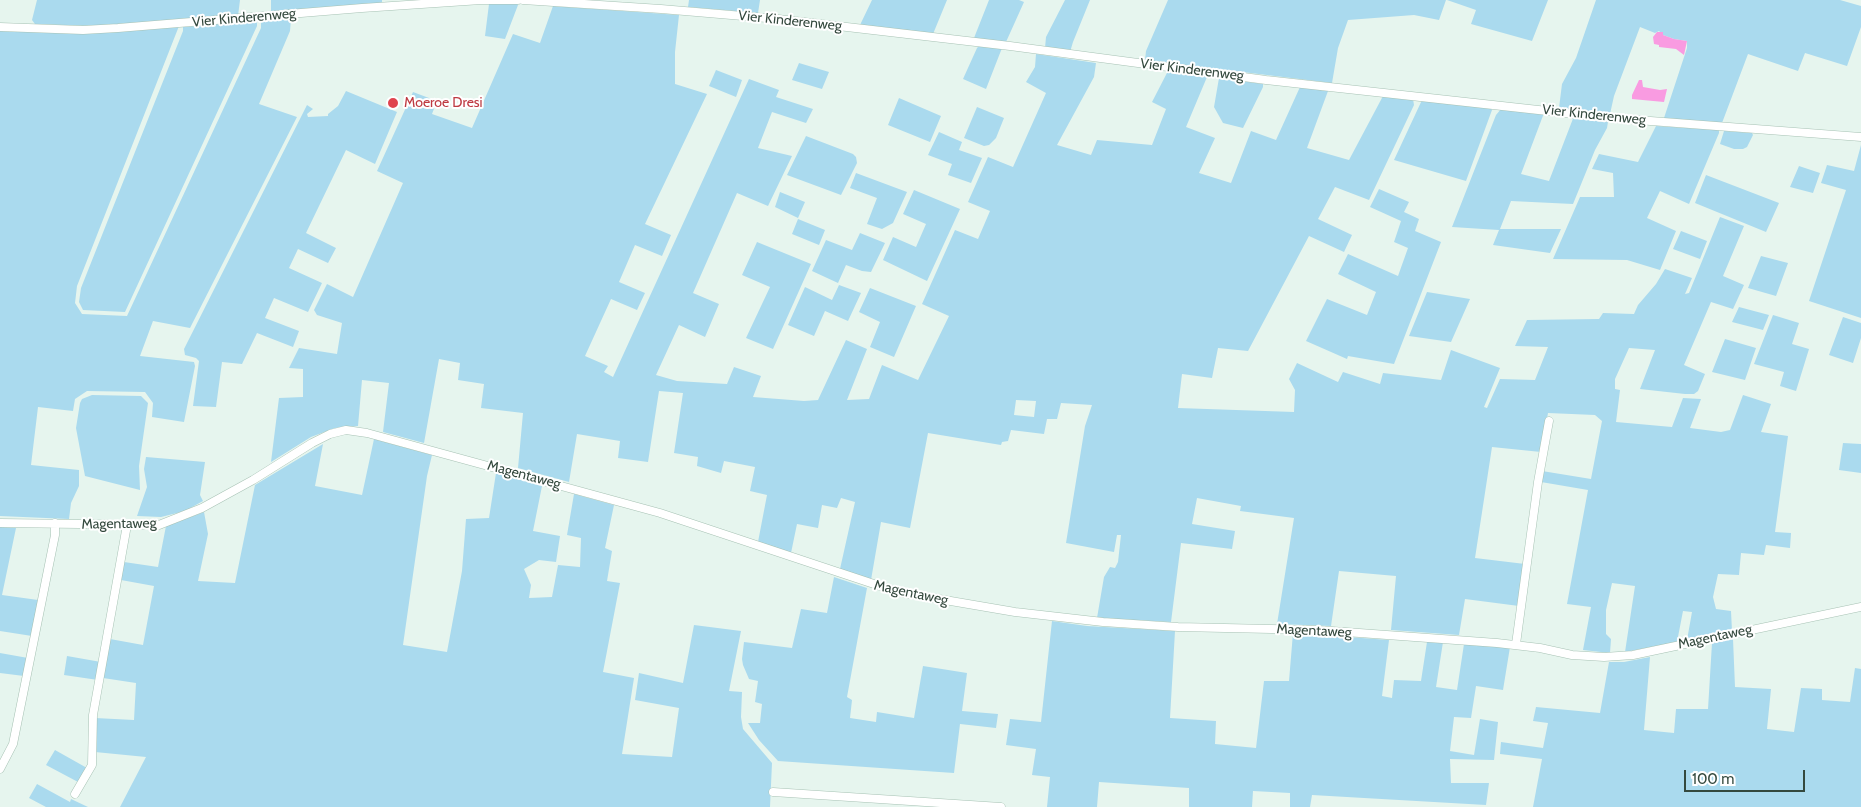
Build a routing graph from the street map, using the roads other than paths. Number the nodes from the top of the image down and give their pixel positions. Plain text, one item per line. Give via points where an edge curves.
1 (518, 0) edge
2 (523, 0) edge
3 (0, 27) edge
4 (1861, 137) edge
5 (1549, 421) dead end
6 (0, 523) edge
7 (55, 524) junction
8 (128, 525) junction
9 (1861, 607) edge
10 (1516, 644) junction
11 (0, 769) edge
12 (773, 792) dead end
13 (75, 794) dead end
14 (1001, 807) edge

1 - 3 street, Vier Kinderenweg via 362,8 83,30
2 - 4 street, Vier Kinderenweg via 778,19 1266,80 1611,118
5 - 10 street
6 - 7 street, Magentaweg
7 - 8 street, Magentaweg
7 - 11 street via 13,744
8 - 10 street, Magentaweg via 158,525 185,516 253,480 312,443 330,434 356,430 660,513 867,583 925,598 1103,622 1309,630
8 - 13 street via 93,715 92,765
9 - 10 street, Magentaweg via 1623,656 1572,655
12 - 14 street

